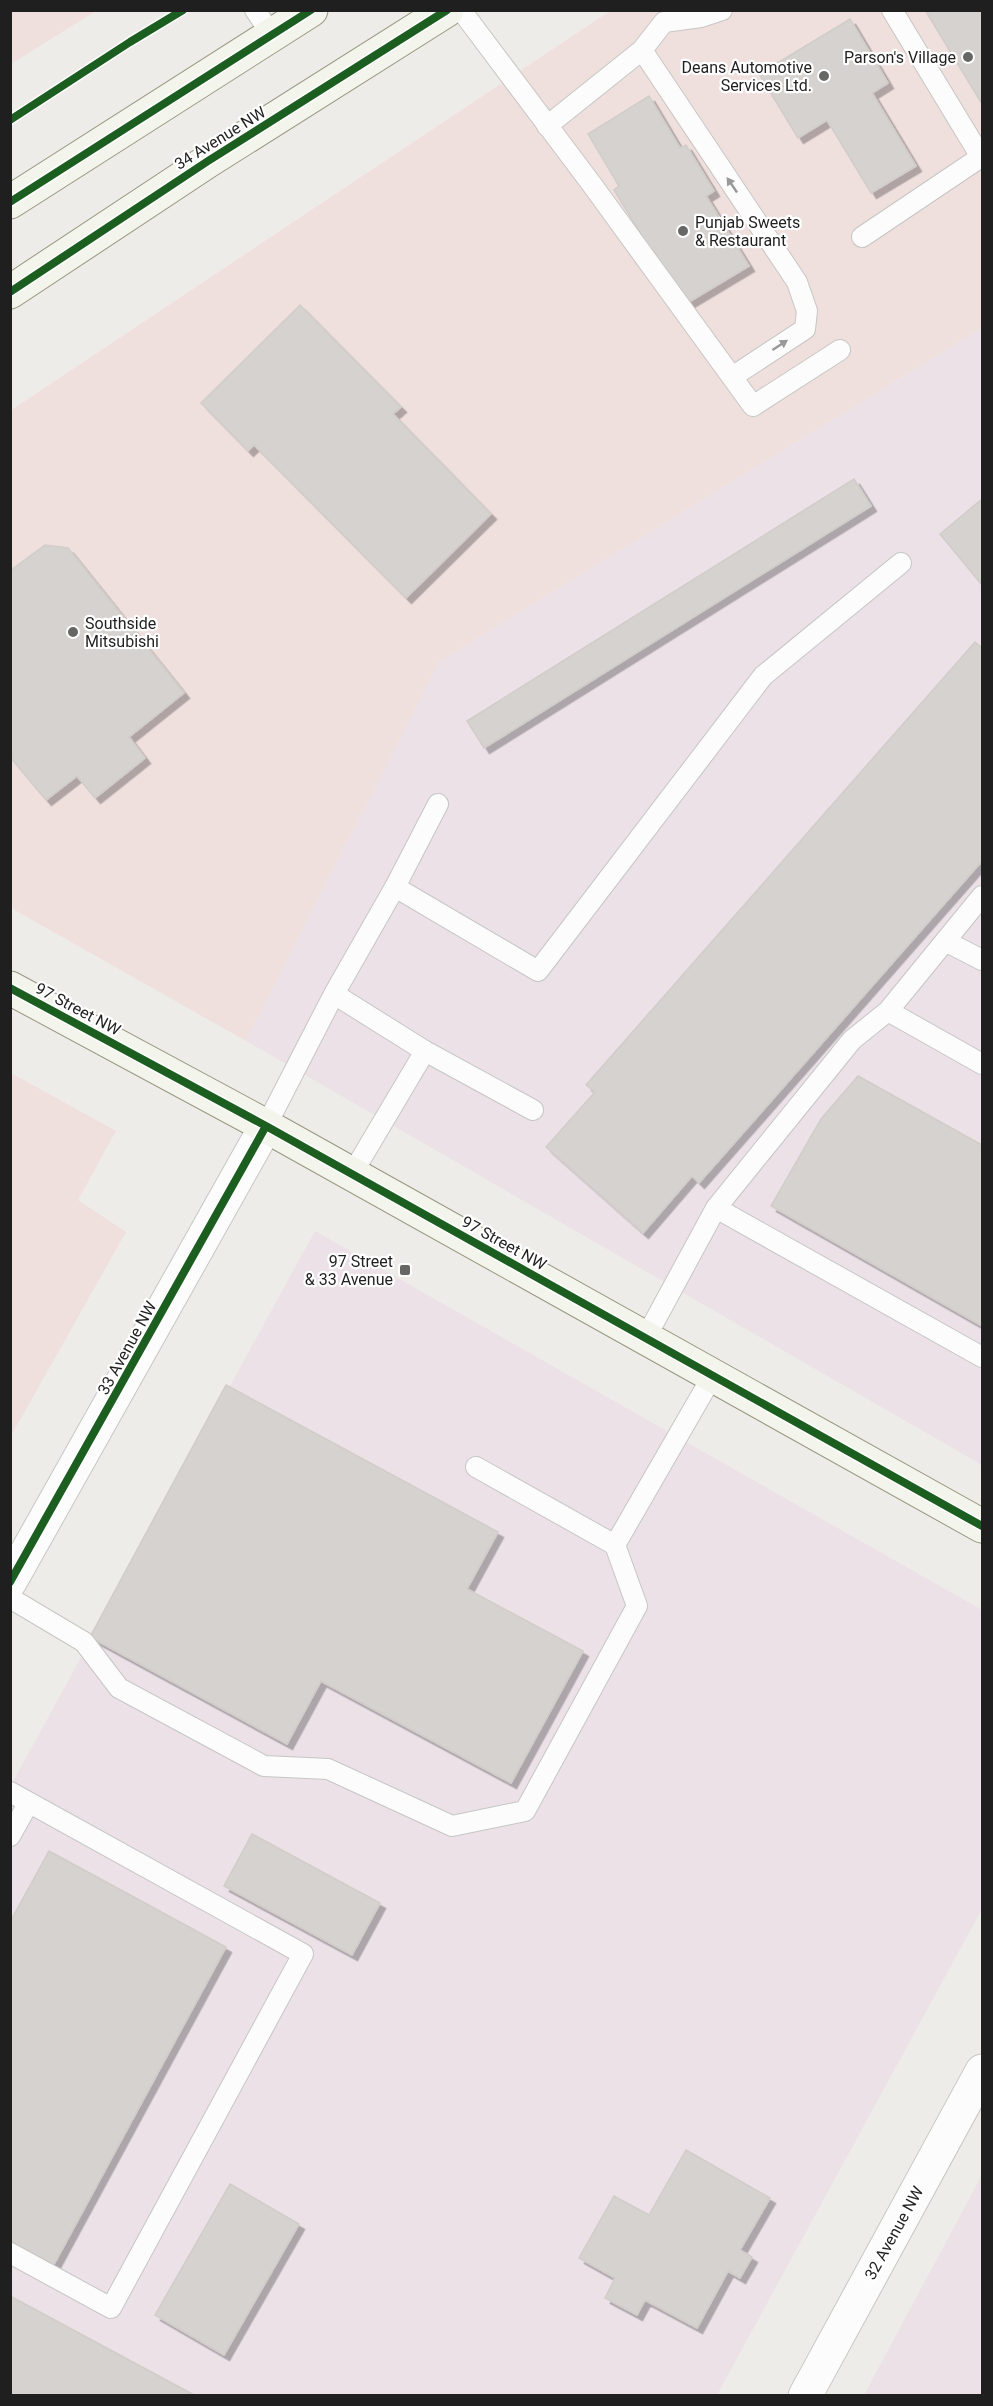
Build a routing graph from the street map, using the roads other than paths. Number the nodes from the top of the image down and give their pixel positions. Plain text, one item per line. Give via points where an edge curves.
1 (311, 10) edge
2 (447, 10) edge
3 (461, 10) edge
4 (722, 10) edge
5 (892, 10) edge
6 (661, 16) edge
7 (263, 23) edge
8 (642, 50) junction
9 (548, 126) junction
10 (10, 202) edge
11 (862, 237) dead end
12 (10, 292) edge
13 (840, 350) dead end
14 (732, 377) junction
15 (901, 563) dead end
16 (438, 804) dead end
17 (395, 887) junction
18 (982, 896) edge
19 (945, 941) junction
20 (982, 960) edge
21 (10, 988) edge
22 (334, 994) junction
23 (888, 1011) junction
24 (425, 1051) junction
25 (982, 1064) edge
26 (533, 1110) dead end
27 (266, 1126) junction
28 (352, 1174) junction
29 (716, 1208) junction
30 (646, 1337) junction
31 (982, 1357) edge
32 (713, 1375) junction
33 (476, 1467) dead end
34 (982, 1526) edge
35 (615, 1545) junction
36 (10, 1582) edge
37 (10, 1598) edge
38 (10, 1792) edge
39 (28, 1804) junction
40 (10, 1836) edge
41 (982, 2071) edge
42 (10, 2253) edge
43 (805, 2396) edge

1 - 7 street
2 - 12 street, 34 Avenue NW
3 - 9 lane
4 - 6 lane via 701,17
5 - 11 lane via 981,157
6 - 8 lane
7 - 10 street
8 - 9 lane
14 -> 8 lane via 805,329 807,311 797,282
9 - 14 lane
13 - 14 lane via 753,406
15 - 17 lane via 763,676 538,971
16 - 17 lane
17 - 22 lane
18 - 19 lane
19 - 20 lane
19 - 23 lane
21 - 27 street, 97 Street NW
22 - 24 lane
22 - 27 lane
23 - 25 lane
23 - 29 lane via 852,1041
24 - 26 lane
24 - 28 lane
27 - 28 street, 97 Street NW
27 - 36 street, 33 Avenue NW
28 - 30 street, 97 Street NW
29 - 30 lane
29 - 31 lane
30 - 32 street, 97 Street NW
32 - 34 street, 97 Street NW
32 - 35 lane
33 - 35 lane
35 - 37 lane via 637,1606 525,1811 452,1826 328,1768 264,1766 119,1688 84,1642
38 - 39 lane
39 - 40 lane
39 - 42 lane via 303,1954 111,2308
41 - 43 street, 32 Avenue NW

